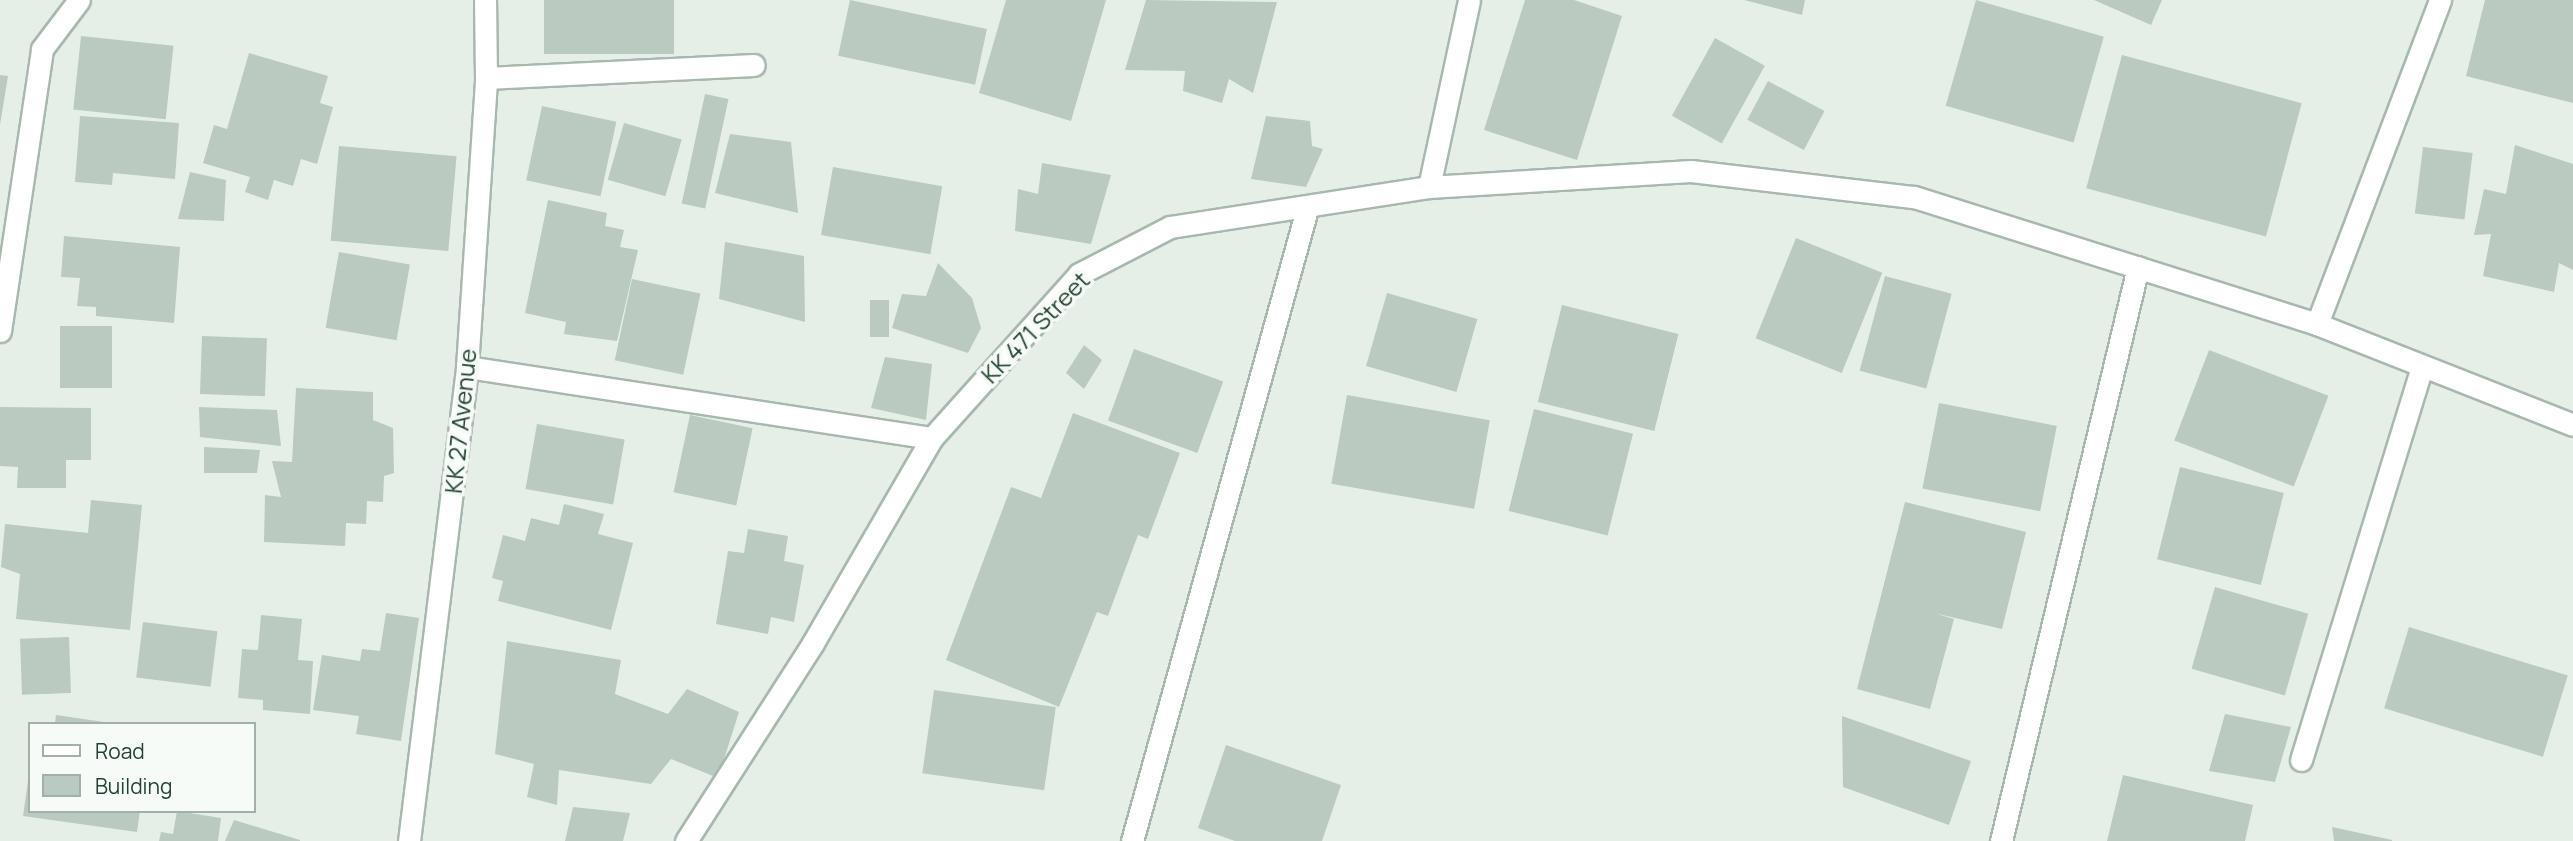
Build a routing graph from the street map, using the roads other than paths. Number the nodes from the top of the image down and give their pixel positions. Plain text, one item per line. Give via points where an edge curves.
1 (79, 0) edge
2 (485, 0) edge
3 (1469, 0) edge
4 (2440, 0) edge
5 (754, 65) dead end
6 (486, 78) junction
7 (1429, 187) junction
8 (1307, 209) junction
9 (2138, 267) junction
10 (2317, 324) junction
11 (0, 331) edge
12 (2422, 366) junction
13 (467, 367) junction
14 (2573, 425) edge
15 (932, 438) junction
16 (2301, 760) dead end
17 (409, 841) edge
18 (686, 841) edge
19 (1132, 841) edge
20 (2001, 841) edge

1 - 11 street via 42,50
2 - 6 street, KK 27 Avenue
3 - 7 street
4 - 10 street
5 - 6 street
6 - 13 street, KK 27 Avenue
7 - 8 street, KK 471 Street
7 - 9 street, KK 471 Street via 1717,174 1914,197
8 - 15 street, KK 471 Street via 1170,227 1079,274
8 - 19 street
9 - 10 street, KK 471 Street
9 - 20 street
10 - 12 street, KK 471 Street
12 - 14 street, KK 471 Street
12 - 16 street
13 - 15 street
13 - 17 street, KK 27 Avenue
15 - 18 street, KK 471 Street via 813,643

